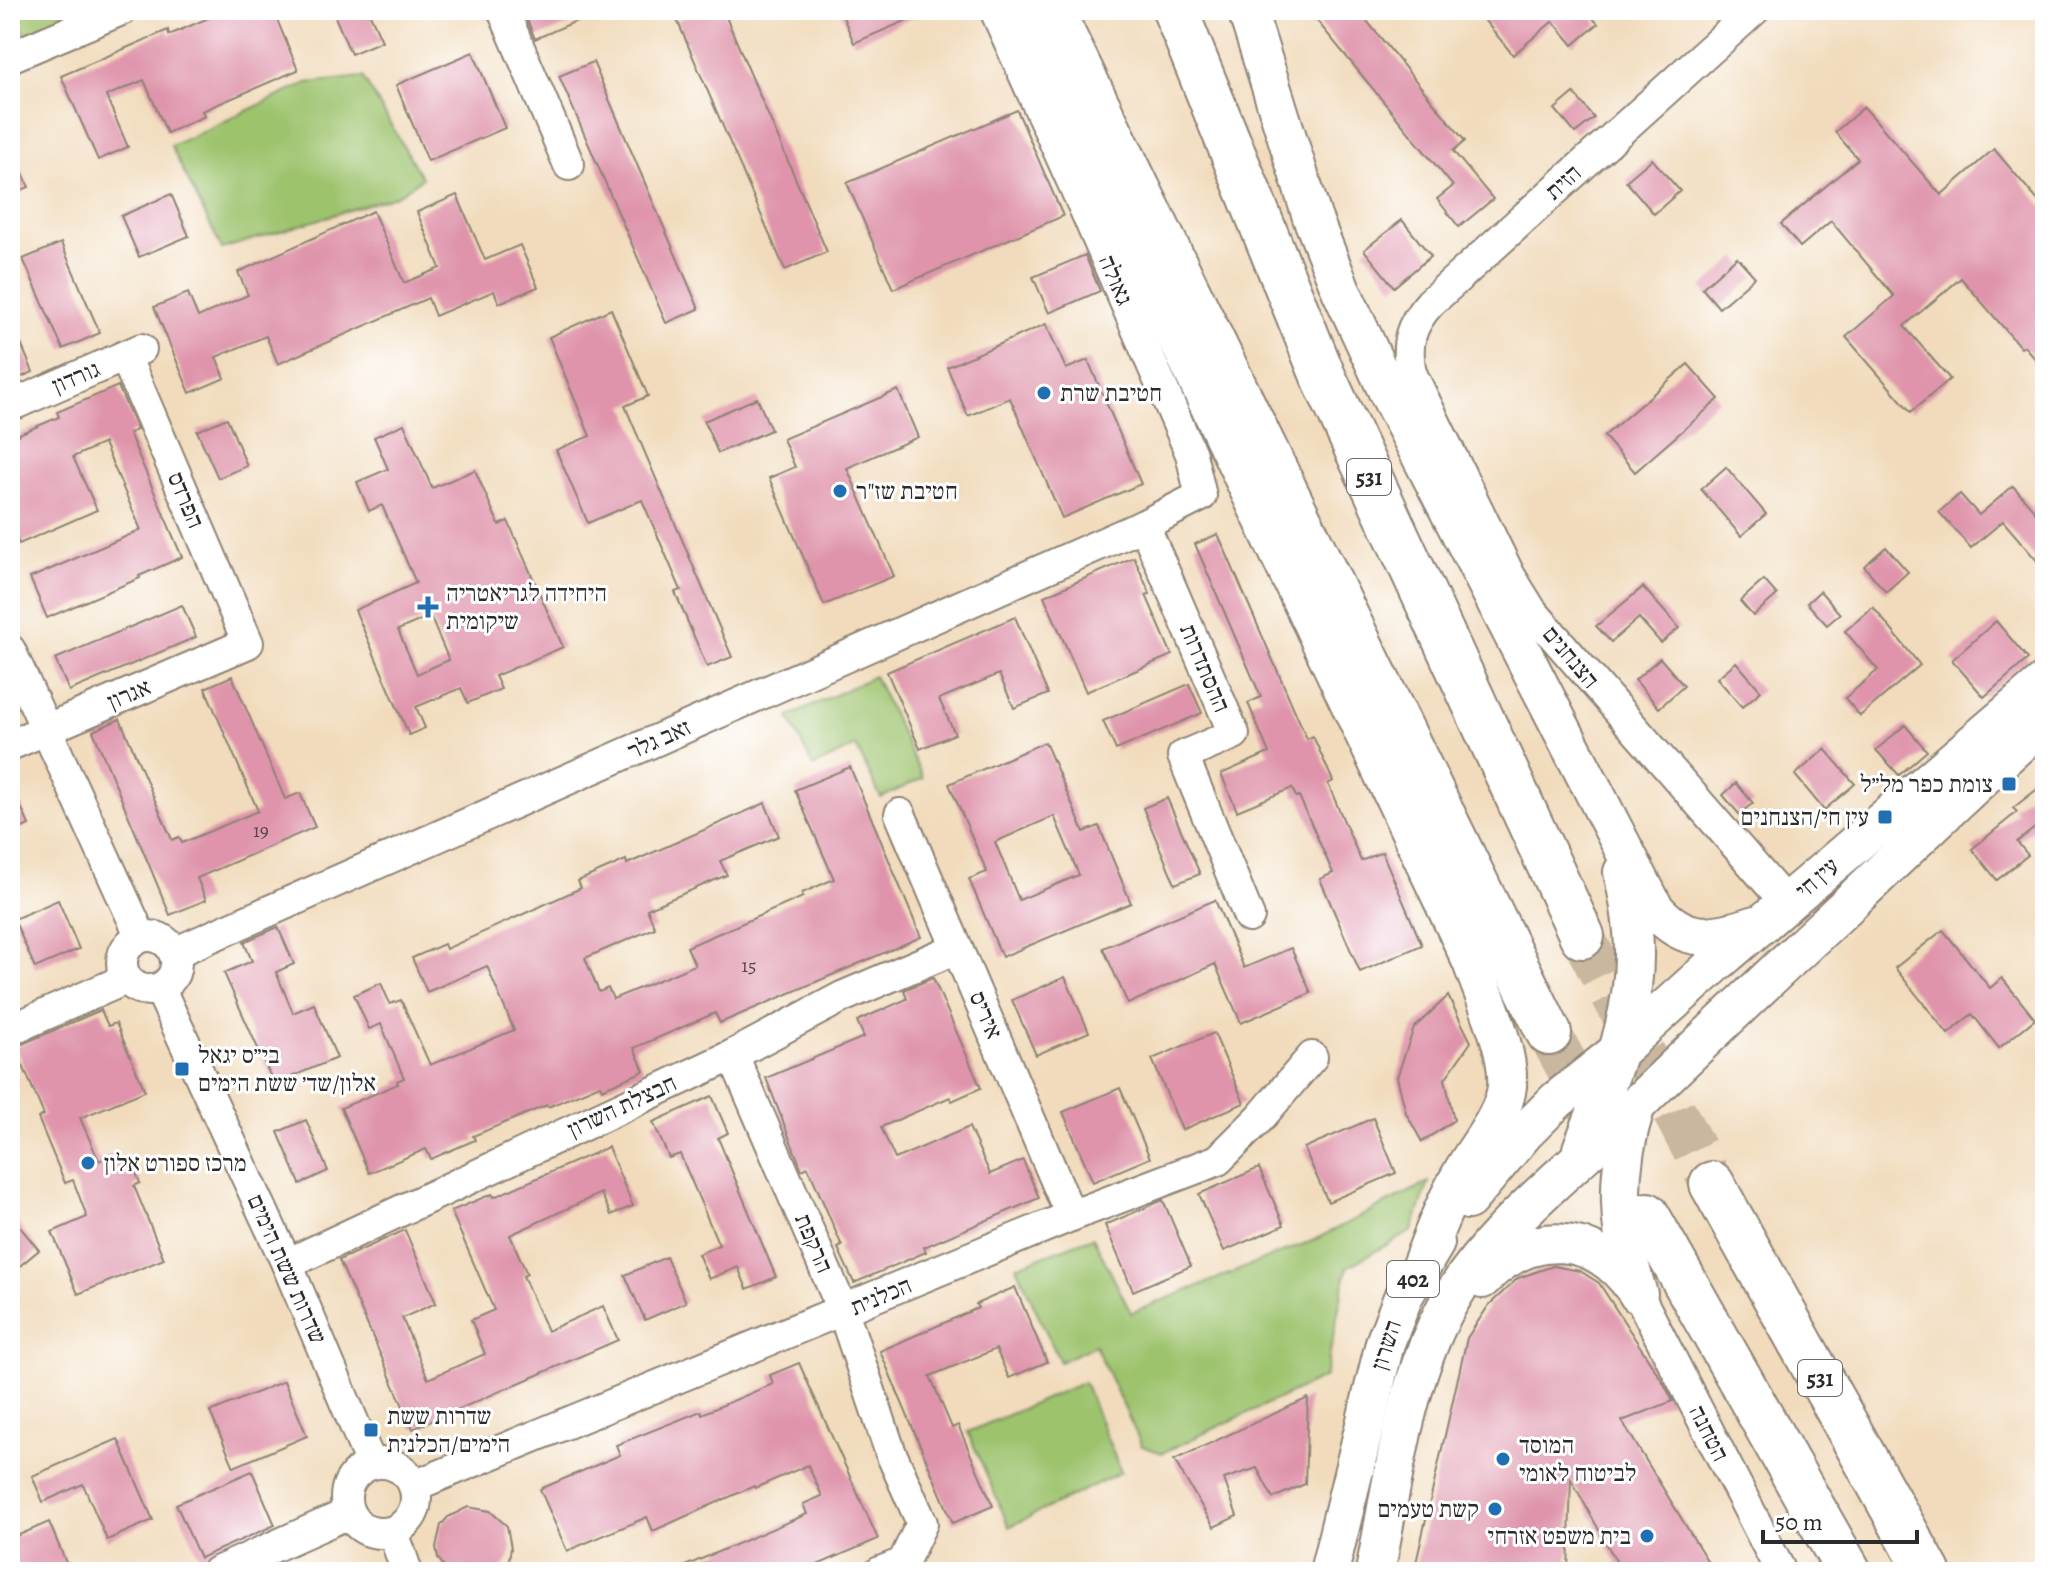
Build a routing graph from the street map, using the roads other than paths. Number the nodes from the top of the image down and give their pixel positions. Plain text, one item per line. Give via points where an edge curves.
1 (121, 10) edge
2 (503, 10) edge
3 (995, 10) edge
4 (1028, 10) edge
5 (1051, 10) edge
6 (1086, 10) edge
7 (1175, 10) edge
8 (1205, 10) edge
9 (1247, 10) edge
10 (1754, 10) edge
11 (10, 57) edge
12 (569, 165) dead end
13 (133, 352) joint
14 (1411, 373) joint
15 (1236, 390) junction
16 (10, 406) edge
17 (1144, 525) junction
18 (248, 643) joint
19 (10, 650) edge
20 (2045, 682) edge
21 (2045, 721) edge
22 (46, 729) junction
23 (10, 745) edge
24 (900, 814) dead end
25 (1611, 828) junction
26 (1775, 913) junction
27 (1249, 917) dead end
28 (141, 937) junction
29 (957, 948) junction
30 (174, 953) junction
31 (1472, 962) junction
32 (126, 979) junction
33 (1698, 979) junction
34 (160, 989) junction
35 (10, 1030) edge
36 (1549, 1033) tunnel mouth
37 (1707, 1036) junction
38 (1616, 1053) junction
39 (733, 1055) junction
40 (1654, 1056) junction
41 (1312, 1057) dead end
42 (1636, 1105) junction
43 (1577, 1163) junction
44 (1712, 1184) tunnel mouth
45 (1647, 1215) dead end
46 (1071, 1216) junction
47 (1422, 1263) junction
48 (287, 1264) junction
49 (1676, 1268) junction
50 (1638, 1294) junction
51 (843, 1311) junction
52 (1422, 1362) junction
53 (371, 1464) junction
54 (414, 1486) junction
55 (349, 1513) junction
56 (393, 1532) junction
57 (217, 1572) edge
58 (407, 1572) edge
59 (880, 1572) edge
60 (1329, 1572) edge
61 (1375, 1572) edge
62 (1781, 1572) edge
63 (1815, 1572) edge
64 (1849, 1572) edge
65 (1928, 1572) edge

1 - 11 street
2 - 12 street
3 - 17 street, גאולה via 1191,454 1201,496
4 - 31 main road via 1085,142
5 - 15 highway
6 - 15 highway
7 - 8 highway, 531 via 1323,376 1582,936 1246,125
9 - 25 main road via 1312,217 1341,290
10 - 14 street, הזית via 1430,303 1408,340
13 - 16 street, גורדון
13 - 18 street, הפרדס
14 - 26 street, הצנחנים via 1531,610
15 - 36 highway
17 - 27 street, ההסתדרות via 1234,734 1183,756
17 - 30 street, זאב גלר
18 - 22 street, אגרון
19 - 22 street
20 - 26 main road, עין חי / 402
21 - 37 main road, עין חי / 402
22 - 23 street, אגרון
22 - 28 street
24 - 29 street, איריס
25 - 26 main road via 1654,908 1689,935 1735,931
25 - 38 main road via 1631,909 1634,952 1631,995
26 - 33 main road, עין חי / 402
28 - 30 street via 160,938
28 - 32 street via 123,954
29 - 39 street, חבצלת השרון via 842,997
29 - 46 street, איריס
30 - 34 street via 174,974
31 - 38 main road via 1508,1012 1532,1034 1567,1052
31 - 47 main road via 1503,1056 1507,1086 1450,1195
32 - 34 street via 138,989
32 - 35 street
33 - 38 main road, 402
33 - 40 main road
34 - 48 street, שדרות ששת הימים
37 - 40 main road
37 - 42 main road, 402
38 - 40 main road
38 - 43 main road
38 - 47 main road, השרון / 402 via 1524,1133 1460,1208
39 - 48 street, חבצלת השרון
39 - 51 street, הרקפת
40 - 42 main road
41 - 46 street, הכלנית via 1218,1160
42 - 43 main road, 402
42 - 50 main road via 1623,1153 1619,1207
43 - 52 main road, השרון / 402 via 1480,1258 1448,1306
44 - 65 highway, 531
45 - 49 highway
46 - 51 street, הכלנית
47 - 60 main road, השרון / 402 via 1385,1343
48 - 53 street, שדרות ששת הימים
49 - 63 highway via 1746,1436
49 - 64 highway
50 - 52 main road via 1614,1263 1590,1249 1555,1244 1523,1250 1484,1276
50 - 62 street, הטחנה
51 - 54 street, הכלנית
51 - 59 street, הרקפת via 890,1451 922,1523 903,1563
52 - 61 main road, השרון / 402
53 - 54 street via 401,1469
53 - 55 street via 360,1469 346,1489
54 - 56 street via 415,1508
55 - 56 street via 367,1531
55 - 57 street
56 - 58 street

